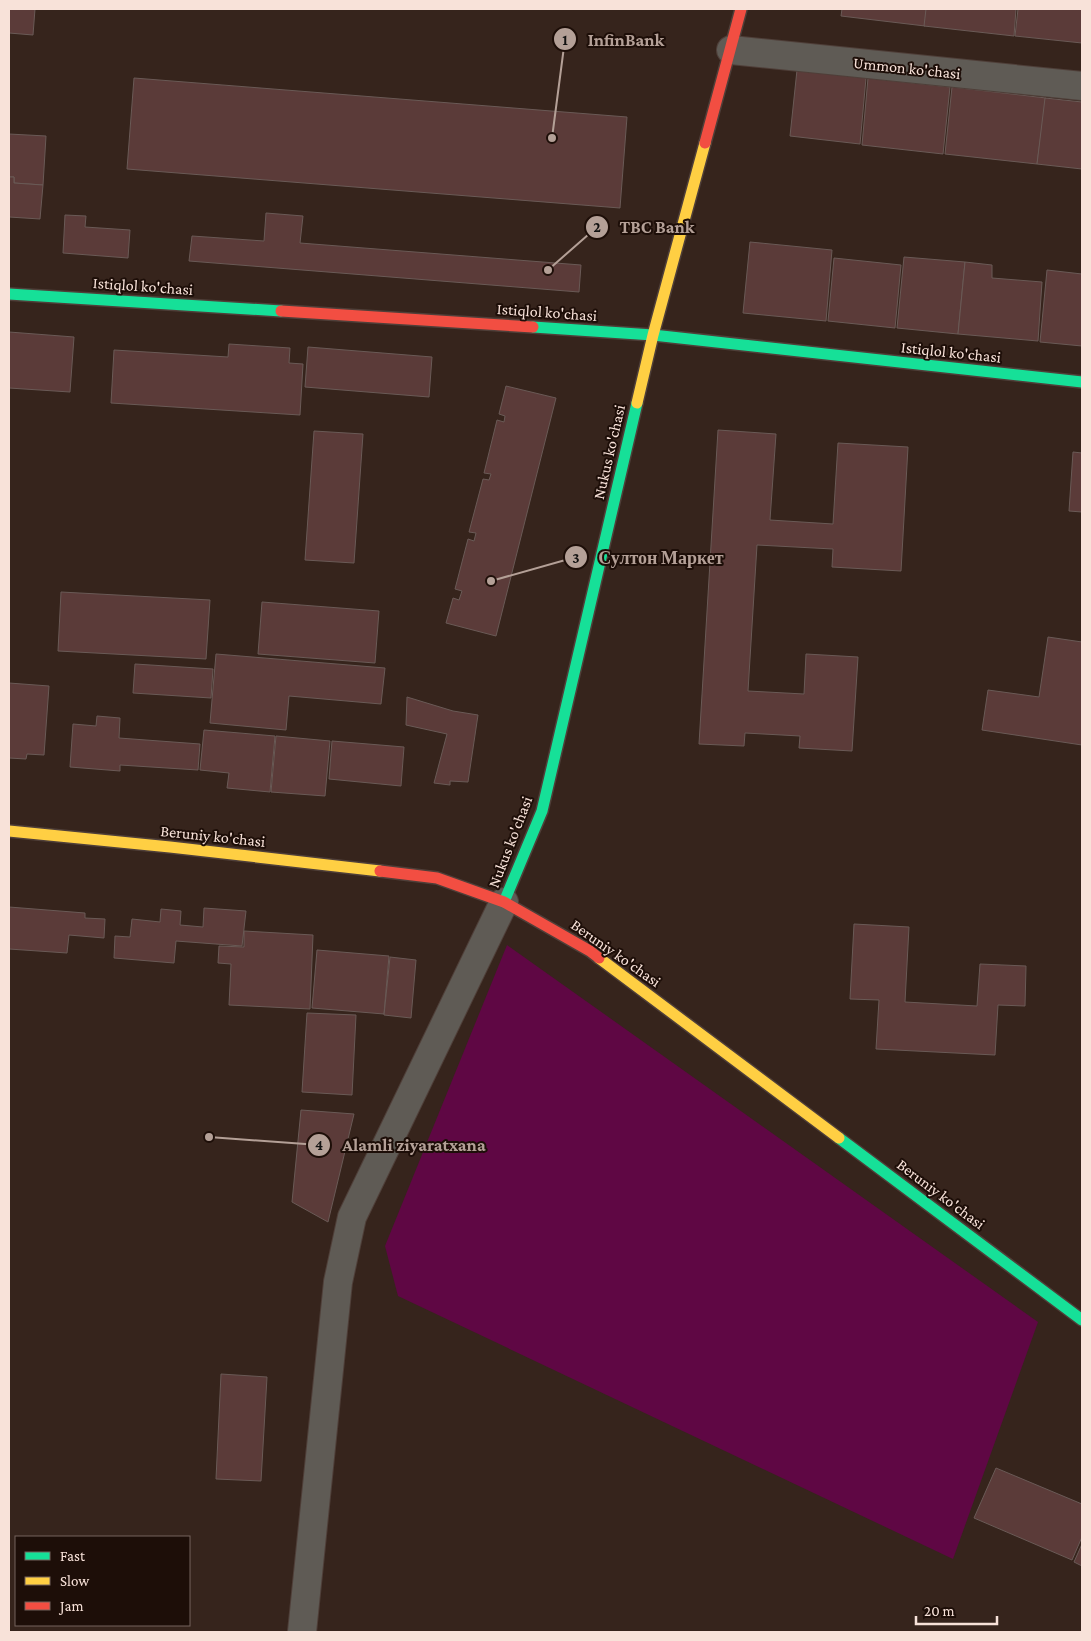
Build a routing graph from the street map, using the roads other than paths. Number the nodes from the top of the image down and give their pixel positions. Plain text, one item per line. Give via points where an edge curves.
1 (741, 9) edge
2 (732, 50) junction
3 (1082, 86) edge
4 (9, 294) edge
5 (653, 335) junction
6 (1082, 382) edge
7 (9, 831) edge
8 (504, 902) junction
9 (1082, 1320) edge
10 (302, 1632) edge

1 - 2 main road, Nukus ko'chasi
2 - 3 street, Ummon ko'chasi
2 - 5 main road, Nukus ko'chasi
4 - 5 main road, Istiqlol ko'chasi
5 - 6 main road, Istiqlol ko'chasi
5 - 8 main road, Nukus ko'chasi via 542,811
7 - 8 main road, Beruniy ko'chasi via 437,878
8 - 9 main road, Beruniy ko'chasi via 590,951
8 - 10 street via 352,1217 338,1282

